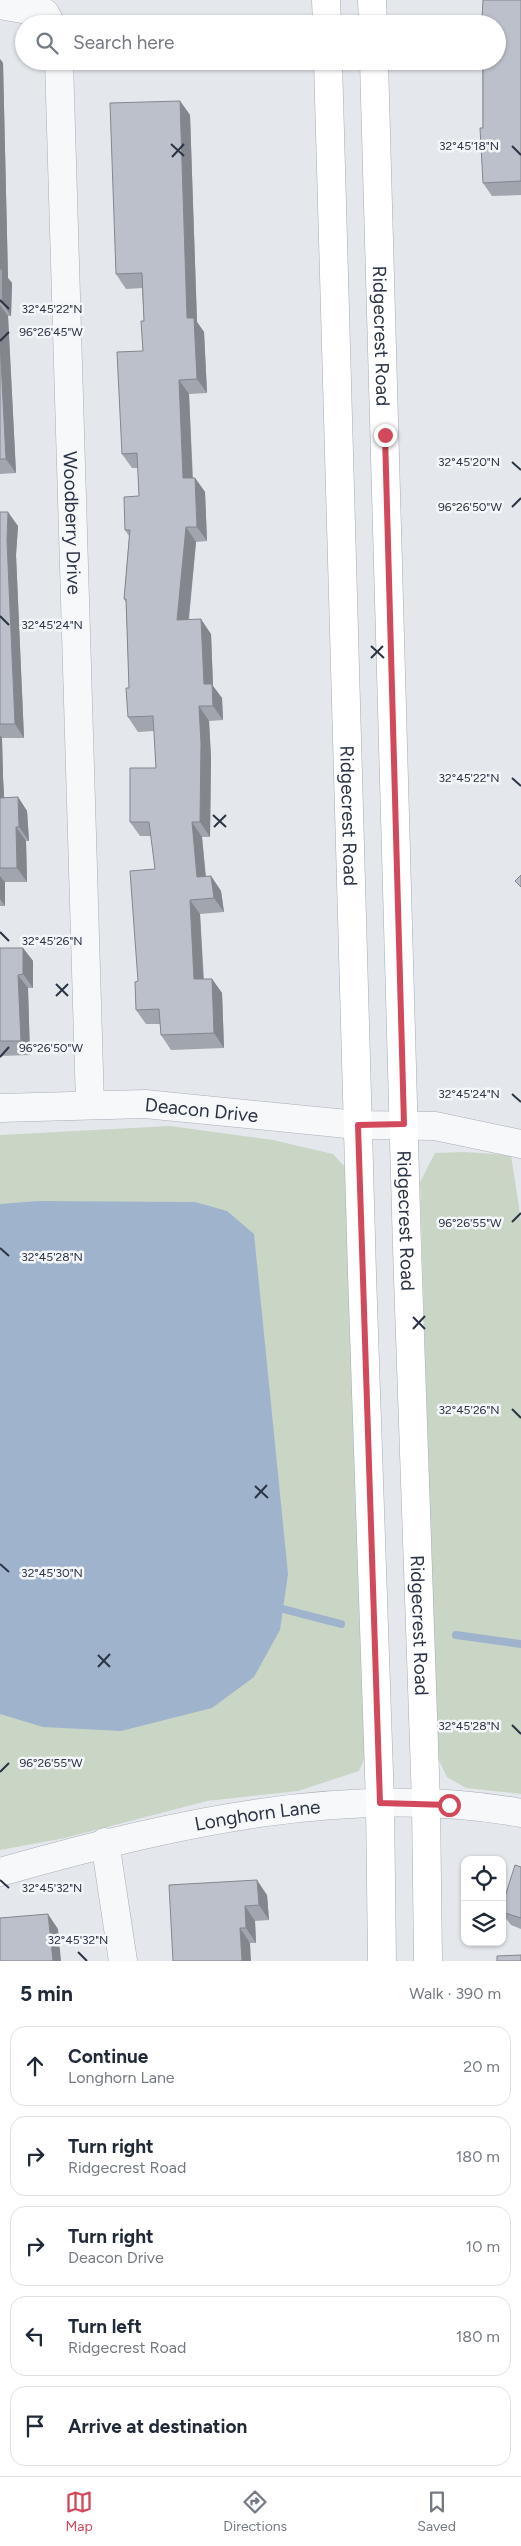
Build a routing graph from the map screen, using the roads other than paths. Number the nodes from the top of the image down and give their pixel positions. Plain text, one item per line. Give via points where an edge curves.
1 (326, 0) edge
2 (372, 0) edge
3 (0, 5) edge
4 (46, 15) edge
5 (327, 15) edge
6 (373, 15) edge
7 (60, 70) edge
8 (328, 70) edge
9 (374, 70) edge
10 (90, 1105) junction
11 (0, 1108) edge
12 (404, 1124) junction
13 (358, 1125) junction
14 (521, 1144) edge
15 (380, 1803) junction
16 (426, 1803) junction
17 (521, 1813) edge
18 (105, 1842) junction
19 (0, 1872) edge
20 (123, 1961) edge
21 (382, 1961) edge
22 (428, 1961) edge

1 - 5 main road
2 - 6 main road
3 - 4 street
7 - 10 street, Woodberry Drive
8 - 13 main road, Ridgecrest Road
9 - 12 main road, Ridgecrest Road
10 - 11 street, Deacon Drive
10 - 13 street, Deacon Drive via 145,1104
12 - 13 street, Deacon Drive
12 - 14 street, Deacon Drive via 435,1126
12 - 16 main road, Ridgecrest Road
13 - 15 main road, Ridgecrest Road
15 - 16 street, Longhorn Lane
15 - 18 street, Longhorn Lane via 285,1810
15 - 21 main road, Ridgecrest Road
16 - 17 street, Longhorn Lane
16 - 22 main road, Ridgecrest Road
18 - 19 street, Longhorn Lane
18 - 20 street

